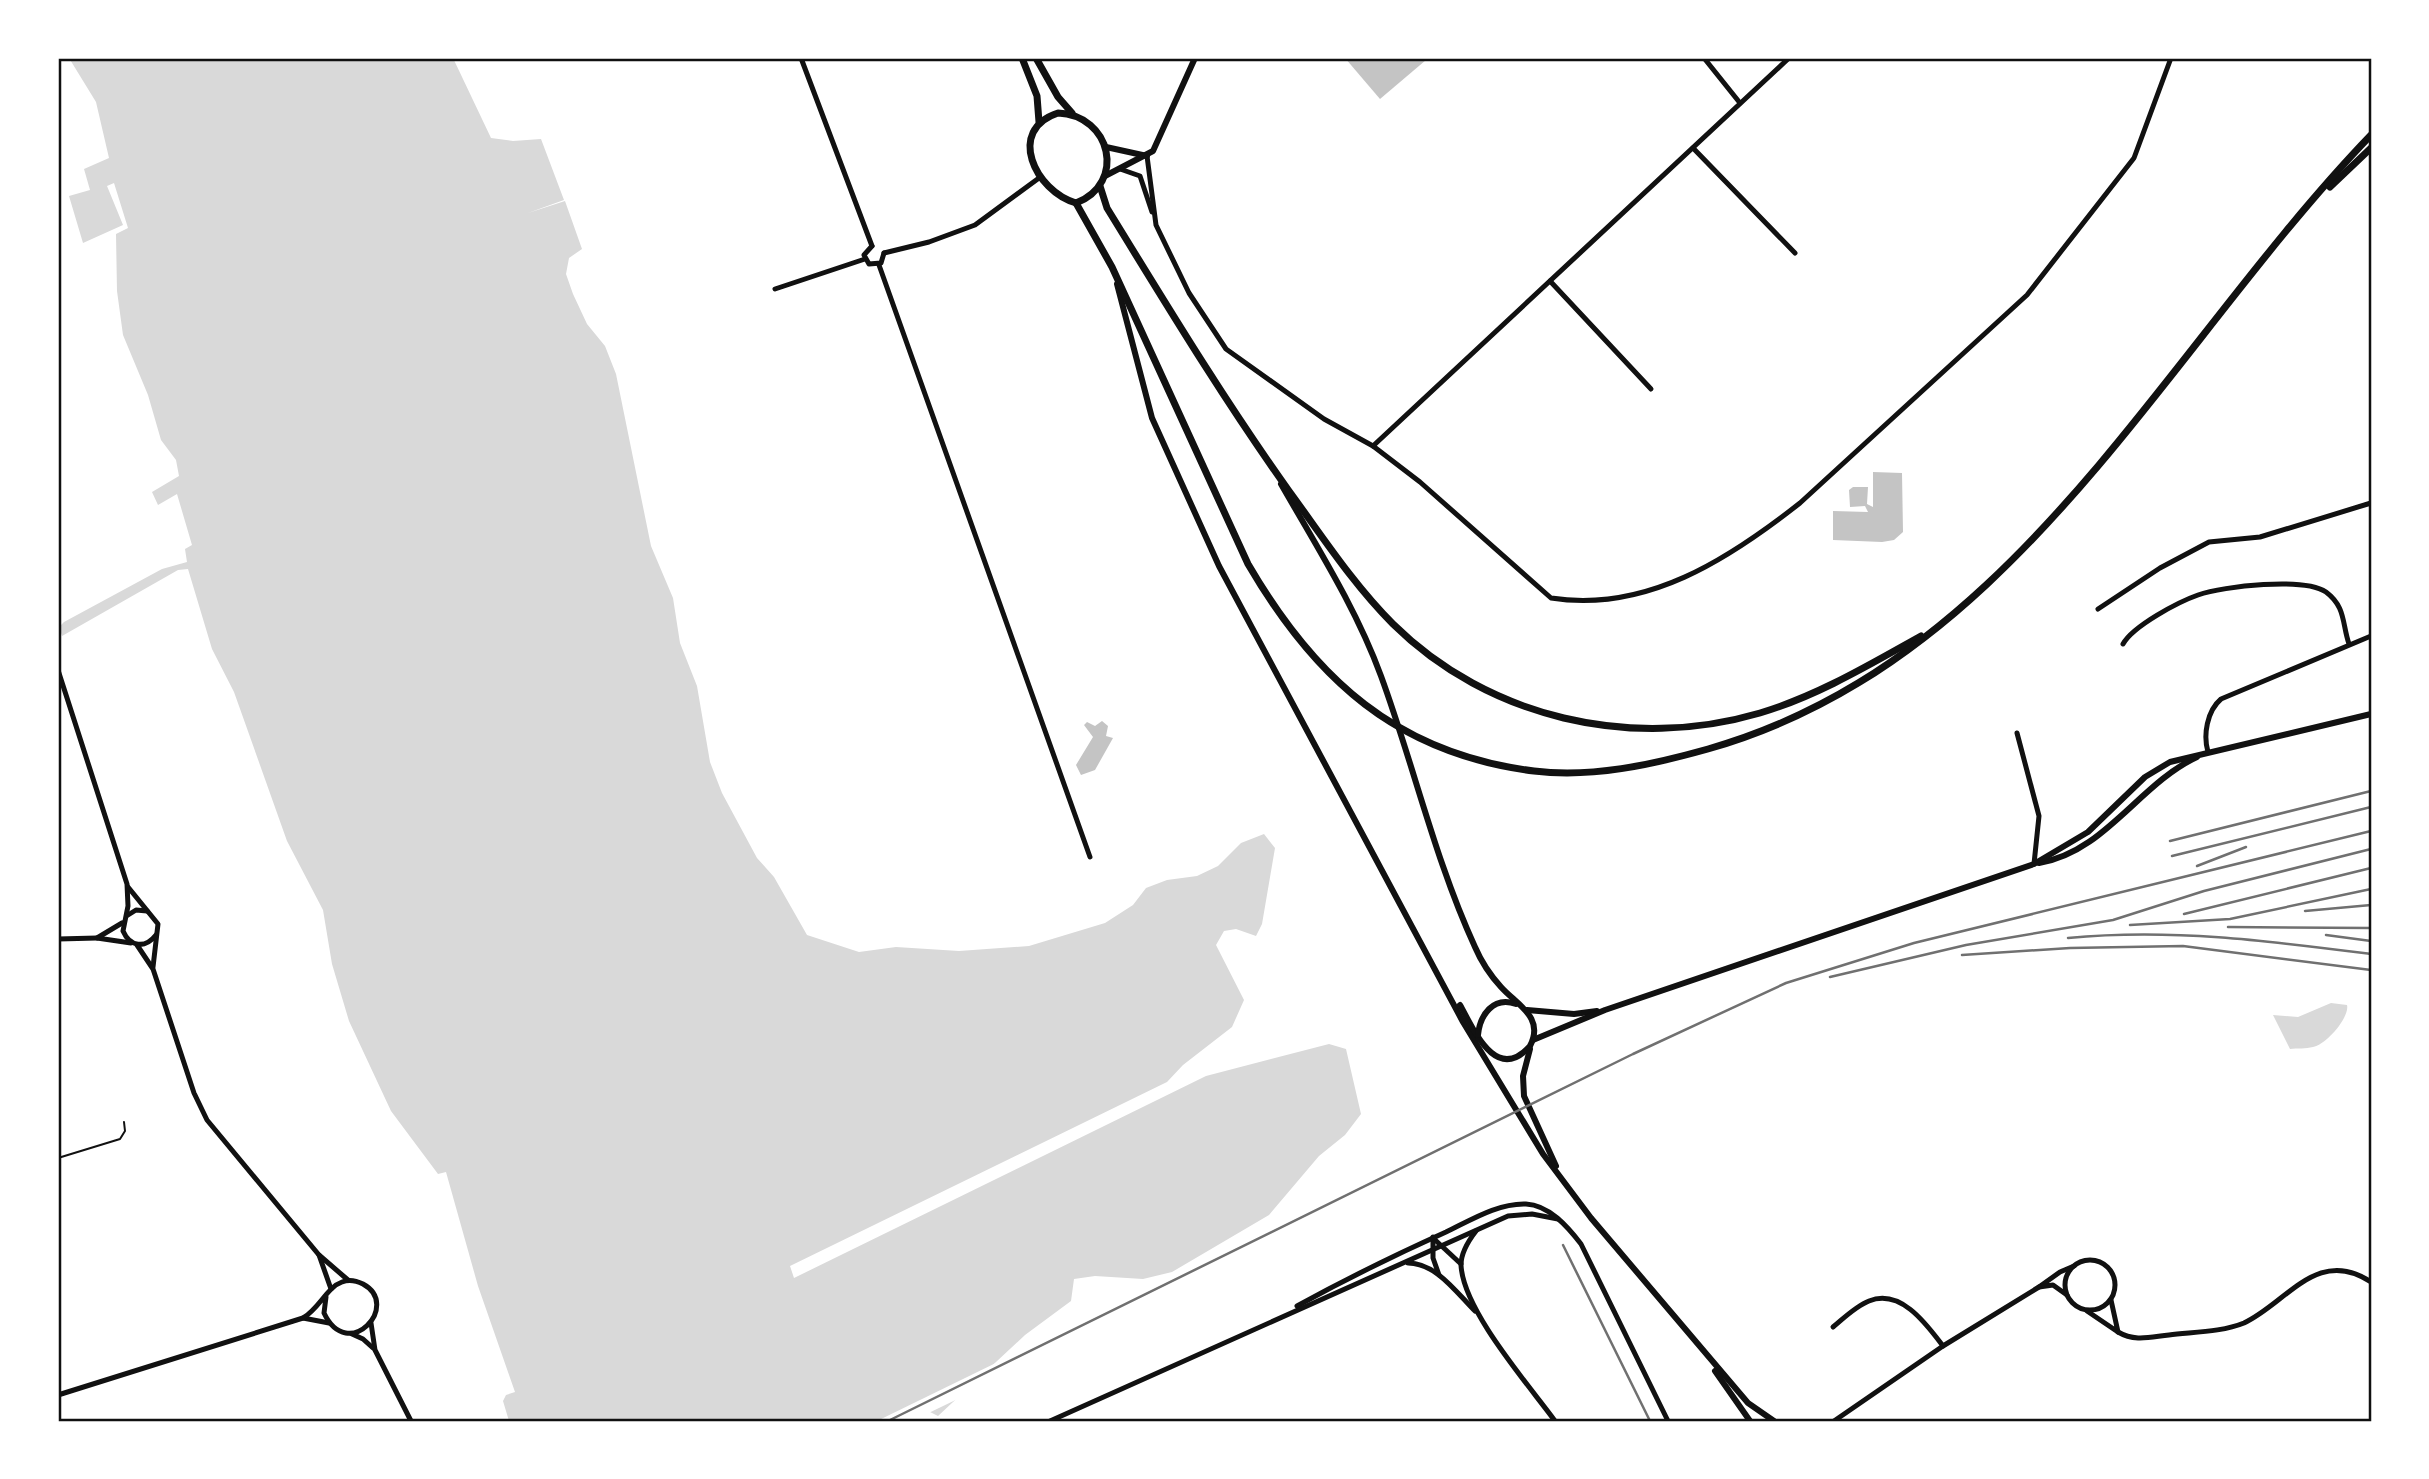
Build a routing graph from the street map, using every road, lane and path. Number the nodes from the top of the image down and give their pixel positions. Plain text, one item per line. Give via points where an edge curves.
1 (801, 58) edge
2 (1022, 58) edge
3 (1036, 58) edge
4 (1195, 58) edge
5 (1704, 58) edge
6 (1789, 58) edge
7 (2171, 58) edge
8 (1741, 103) junction
9 (1072, 113) junction
10 (1040, 122) junction
11 (2371, 135) edge
12 (1106, 147) junction
13 (1693, 148) junction
14 (2371, 148) edge
15 (1150, 153) junction
16 (1119, 169) junction
17 (1105, 176) junction
18 (1039, 178) junction
19 (1100, 186) junction
20 (1076, 202) junction
21 (2302, 215) junction
22 (1156, 225) junction
23 (872, 246) junction
24 (884, 253) junction
25 (1795, 253) dead end
26 (865, 259) junction
27 (879, 265) junction
28 (1112, 267) junction
29 (1550, 281) junction
30 (775, 289) dead end
31 (1651, 389) dead end
32 (1373, 446) junction
33 (1264, 455) junction
34 (2371, 503) edge
35 (2098, 609) dead end
36 (1940, 626) junction
37 (2371, 636) edge
38 (2123, 644) dead end
39 (2349, 644) junction
40 (58, 670) edge
41 (2371, 714) edge
42 (2017, 733) dead end
43 (2208, 752) junction
44 (1090, 857) dead end
45 (2034, 864) junction
46 (127, 884) junction
47 (147, 911) junction
48 (125, 918) junction
49 (156, 935) junction
50 (97, 938) junction
51 (58, 939) edge
52 (135, 944) junction
53 (153, 969) junction
54 (1451, 993) junction
55 (1524, 1008) junction
56 (1605, 1010) junction
57 (1478, 1036) junction
58 (1532, 1043) junction
59 (1478, 1048) junction
60 (124, 1122) dead end
61 (58, 1158) edge
62 (1563, 1180) junction
63 (1558, 1219) junction
64 (1478, 1229) junction
65 (1433, 1237) junction
66 (1443, 1245) junction
67 (1432, 1250) junction
68 (319, 1255) junction
69 (1405, 1263) junction
70 (1461, 1264) junction
71 (2074, 1266) junction
72 (1440, 1275) junction
73 (348, 1280) junction
74 (2371, 1282) edge
75 (2039, 1287) junction
76 (331, 1289) junction
77 (2068, 1295) junction
78 (326, 1297) junction
79 (2111, 1300) junction
80 (2084, 1309) junction
81 (1479, 1314) junction
82 (303, 1318) junction
83 (1272, 1319) junction
84 (329, 1323) junction
85 (371, 1323) junction
86 (1833, 1327) dead end
87 (2118, 1332) junction
88 (351, 1334) junction
89 (1943, 1346) junction
90 (1700, 1349) junction
91 (374, 1350) junction
92 (58, 1395) edge
93 (411, 1421) edge
94 (1050, 1421) edge
95 (1555, 1421) edge
96 (1668, 1421) edge
97 (1750, 1421) edge
98 (1774, 1421) edge
99 (1834, 1421) edge

1 - 23 street
2 - 10 main road via 1037,96
3 - 9 main road
4 - 15 street
5 - 8 street
6 - 8 street
7 - 32 street via 2134,158 2027,295 1800,503 1698,573 1641,592 1575,602 1551,598 1474,527
8 - 13 street
9 - 10 main road via 1058,113
9 - 12 main road via 1093,125
10 - 18 main road via 1031,147
11 - 21 main road
12 - 15 street
12 - 17 main road
13 - 25 street
13 - 29 street
14 - 21 main road
15 - 16 street
15 - 22 street
16 - 17 street
16 - 22 street via 1140,176
17 - 19 main road
18 - 20 main road via 1061,198
18 - 24 street via 975,225
19 - 20 main road
19 - 33 main road via 1114,220
20 - 28 main road
21 - 36 main road via 2047,524
22 - 32 street via 1189,293 1226,349 1324,419
23 - 24 street
23 - 26 street via 866,249
24 - 27 street
26 - 27 street
26 - 30 street
27 - 44 street
28 - 36 main road via 1230,527 1269,601 1307,653 1370,709 1420,738 1472,758 1545,772 1595,773 1661,761 1726,744 1814,708 1867,680
28 - 54 street via 1152,418 1219,566
29 - 31 street
29 - 32 street
33 - 36 main road via 1346,570 1394,625 1476,687 1560,718 1655,729 1758,714 1835,683
33 - 55 street via 1340,585 1370,648 1474,946 1497,982
34 - 35 street via 2260,537 2209,542
37 - 39 street
38 - 39 street via 2134,630 2198,595 2297,583 2318,588 2337,603
39 - 43 street via 2221,699 2208,722
40 - 46 street
41 - 43 street
42 - 45 street via 2039,816
43 - 45 street via 2153,771 2088,832
45 - 56 street
46 - 47 street
46 - 48 street
47 - 48 street via 136,910
47 - 49 street via 158,924
48 - 50 street via 113,931
48 - 52 street via 123,931
49 - 52 street via 148,943
49 - 53 street
50 - 51 street
50 - 52 street
52 - 53 street
53 - 68 street via 207,1120
54 - 57 street
54 - 59 street
55 - 56 street via 1574,1014
55 - 57 street via 1499,1003 1489,1008 1482,1016
55 - 58 street via 1535,1029
56 - 58 street
57 - 58 street via 1488,1051 1504,1058 1519,1056
57 - 59 street
58 - 62 street via 1523,1076 1524,1096
59 - 62 street via 1523,1125
60 - 61 path via 120,1139
62 - 90 street
63 - 64 street via 1519,1214
63 - 65 street via 1540,1207 1514,1205
63 - 96 street via 1581,1244
64 - 66 street
64 - 70 street
65 - 66 street
65 - 67 street
65 - 83 street
66 - 67 street
66 - 70 street
67 - 69 street
67 - 72 street
68 - 73 street
68 - 76 street
69 - 72 street via 1425,1266
69 - 83 street
70 - 81 street
71 - 75 street
71 - 77 street via 2066,1280
71 - 79 street via 2089,1260 2110,1270 2115,1284
72 - 81 street
73 - 76 street
73 - 85 street via 360,1282 373,1294 376,1311
74 - 87 street via 2344,1271 2324,1271 2233,1326 2138,1339
75 - 77 street via 2053,1285
75 - 89 street
76 - 78 street
77 - 80 street
78 - 82 street
78 - 84 street via 324,1313
79 - 80 street via 2099,1309
79 - 87 street
80 - 87 street
81 - 95 street
82 - 84 street
82 - 92 street
83 - 94 street
84 - 88 street
85 - 88 street
85 - 91 street
86 - 89 street via 1865,1303 1887,1300 1912,1311
88 - 91 street
89 - 99 street
90 - 97 street
90 - 98 street via 1748,1403
91 - 93 street

